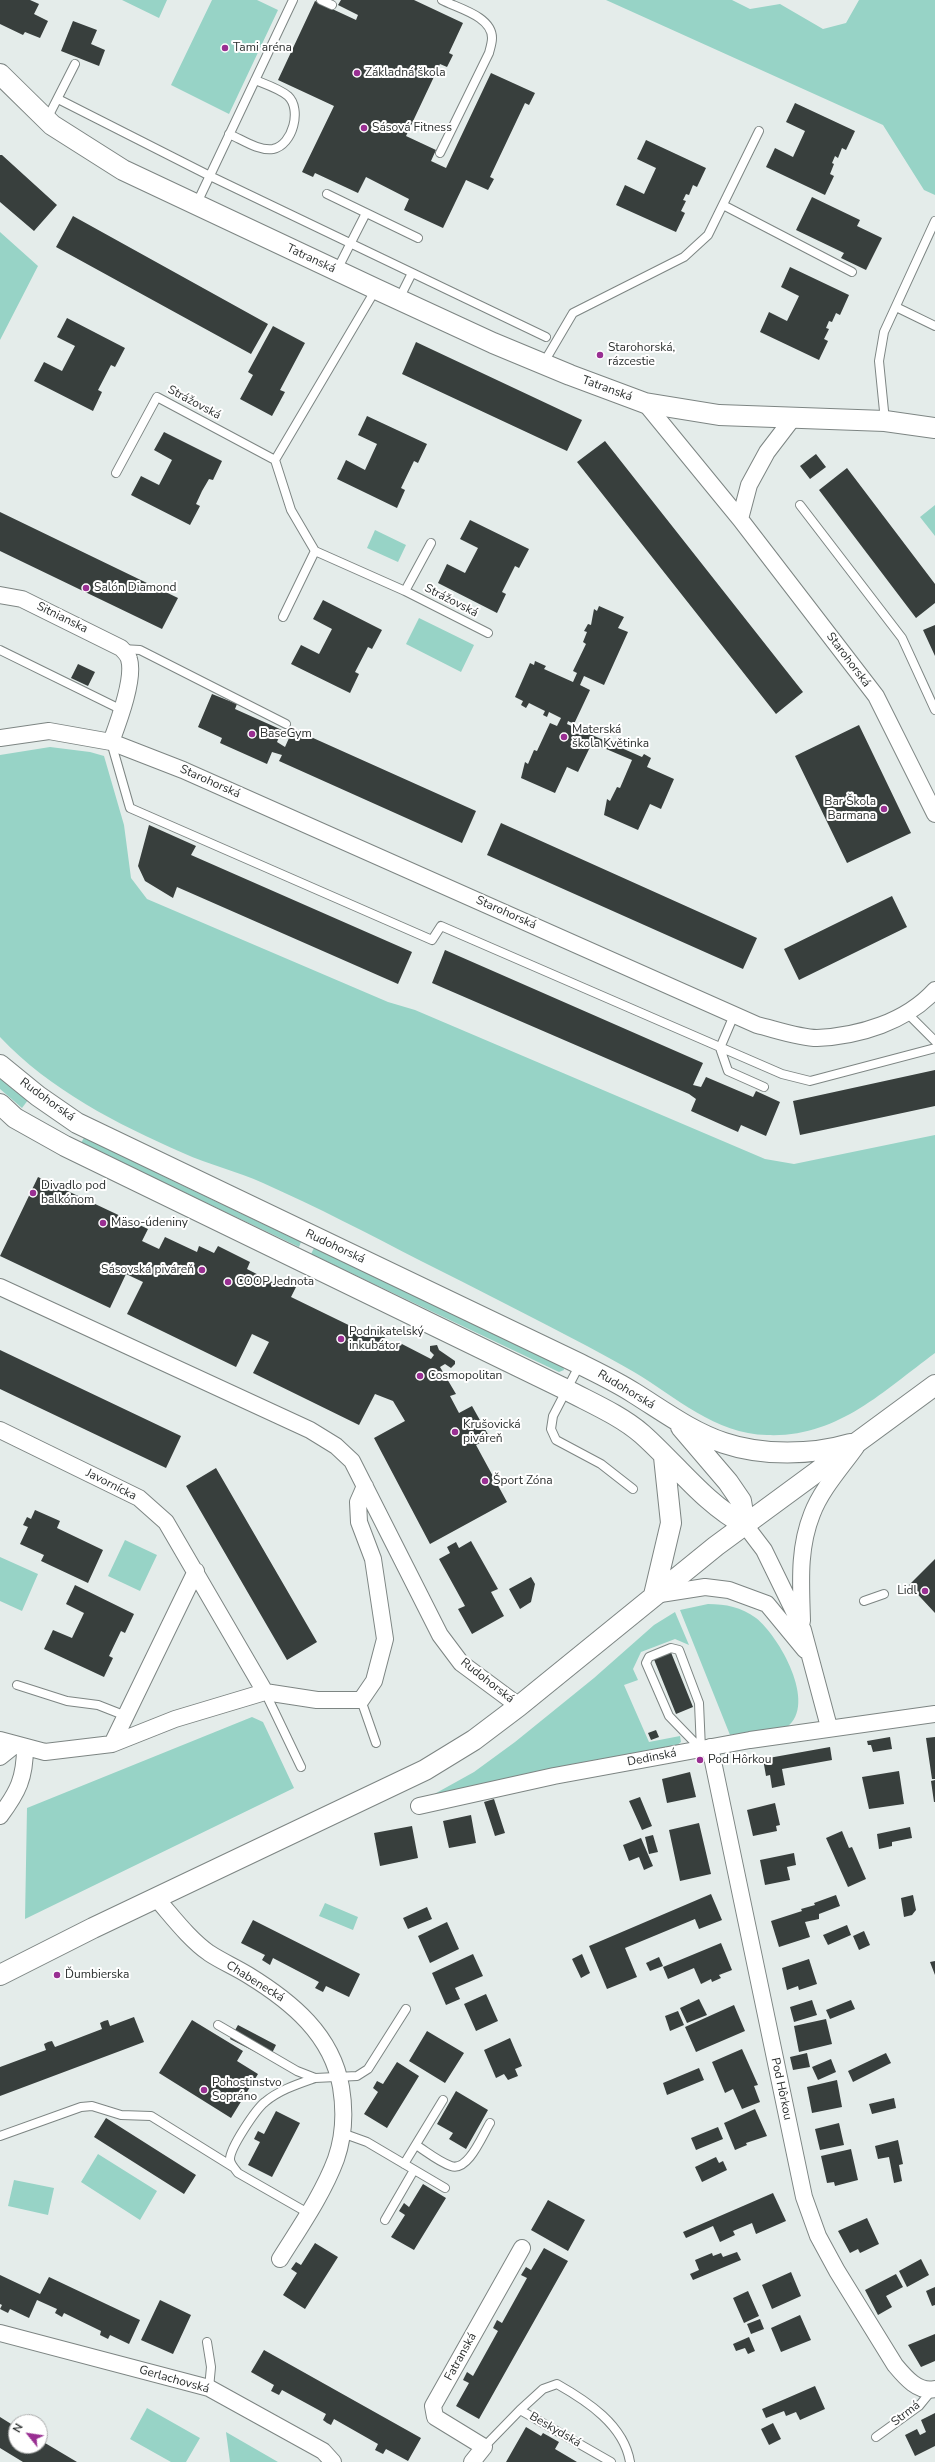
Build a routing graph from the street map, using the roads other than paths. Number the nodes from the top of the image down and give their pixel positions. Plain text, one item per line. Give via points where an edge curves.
1 (293, 0) edge
2 (321, 0) edge
3 (442, 0) edge
4 (332, 5) dead end
5 (75, 64) dead end
6 (0, 74) edge
7 (255, 80) junction
8 (58, 99) junction
9 (47, 120) junction
10 (759, 132) dead end
11 (229, 134) junction
12 (440, 153) dead end
13 (210, 176) junction
14 (327, 194) dead end
15 (723, 205) junction
16 (196, 206) junction
17 (366, 213) junction
18 (935, 222) edge
19 (418, 238) dead end
20 (350, 244) junction
21 (336, 270) junction
22 (852, 272) dead end
23 (412, 274) junction
24 (376, 289) junction
25 (399, 300) junction
26 (896, 307) junction
27 (935, 326) edge
28 (546, 337) dead end
29 (543, 364) junction
30 (645, 403) junction
31 (793, 418) junction
32 (885, 421) junction
33 (935, 428) edge
34 (275, 460) junction
35 (116, 473) dead end
36 (800, 505) dead end
37 (740, 519) junction
38 (431, 543) dead end
39 (315, 551) junction
40 (406, 591) junction
41 (0, 595) edge
42 (283, 617) dead end
43 (488, 633) dead end
44 (122, 648) junction
45 (0, 650) edge
46 (122, 710) junction
47 (935, 710) edge
48 (286, 724) dead end
49 (0, 738) edge
50 (110, 742) junction
51 (935, 814) edge
52 (935, 990) edge
53 (908, 1014) junction
54 (734, 1015) junction
55 (935, 1042) edge
56 (720, 1048) junction
57 (935, 1048) edge
58 (0, 1065) edge
59 (764, 1087) dead end
60 (0, 1104) edge
61 (0, 1287) edge
62 (580, 1364) junction
63 (935, 1385) edge
64 (565, 1389) junction
65 (676, 1421) junction
66 (0, 1430) edge
67 (860, 1441) junction
68 (664, 1457) junction
69 (365, 1486) junction
70 (633, 1489) dead end
71 (745, 1525) junction
72 (196, 1571) junction
73 (884, 1594) dead end
74 (654, 1595) junction
75 (864, 1600) dead end
76 (802, 1630) junction
77 (810, 1656) junction
78 (17, 1685) dead end
79 (265, 1692) junction
80 (361, 1700) junction
81 (519, 1706) junction
82 (935, 1714) edge
83 (126, 1716) junction
84 (829, 1727) junction
85 (0, 1740) edge
86 (376, 1743) dead end
87 (112, 1744) junction
88 (20, 1746) junction
89 (706, 1748) junction
90 (0, 1757) edge
91 (301, 1767) dead end
92 (419, 1806) dead end
93 (0, 1816) edge
94 (156, 1898) junction
95 (0, 1975) edge
96 (406, 2009) dead end
97 (218, 2025) dead end
98 (339, 2077) junction
99 (315, 2078) junction
100 (443, 2100) dead end
101 (490, 2123) dead end
102 (342, 2133) junction
103 (0, 2136) edge
104 (416, 2145) junction
105 (404, 2164) junction
106 (232, 2167) junction
107 (414, 2170) junction
108 (445, 2188) dead end
109 (308, 2213) junction
110 (385, 2220) dead end
111 (522, 2248) dead end
112 (280, 2259) dead end
113 (0, 2333) edge
114 (207, 2342) dead end
115 (209, 2388) junction
116 (934, 2389) edge
117 (520, 2410) junction
118 (876, 2437) dead end
119 (484, 2447) junction
120 (333, 2462) edge
121 (472, 2462) edge
122 (611, 2462) edge
123 (630, 2462) edge

1 - 7 lane
2 - 4 lane
3 - 12 lane via 479,17 486,23 492,37 489,54
5 - 8 lane
6 - 9 street, Tatranská
7 - 11 lane
7 - 11 lane via 288,95 295,105 296,120 285,141 274,148 261,149
8 - 9 lane
8 - 13 lane
9 - 16 street, Tatranská via 110,162
10 - 15 lane
11 - 13 lane
13 - 16 lane
13 - 20 lane
14 - 17 lane
15 - 22 lane
15 - 29 lane via 708,235 684,257 573,313
16 - 21 street, Tatranská
17 - 19 lane
17 - 20 lane
18 - 26 lane
20 - 21 lane
20 - 23 lane
21 - 24 street, Tatranská
23 - 25 lane
23 - 28 lane
24 - 25 street, Tatranská
24 - 34 lane
25 - 29 street, Tatranská
26 - 27 lane
26 - 32 lane via 884,332 879,361
29 - 30 street, Tatranská
30 - 31 street via 719,415
30 - 37 street, Starohorská
31 - 32 street
31 - 37 street via 767,452 749,484
32 - 33 street
34 - 35 lane, Strážovská via 156,397
34 - 39 lane via 291,510
36 - 47 lane via 902,638
37 - 51 street, Starohorská via 876,696
38 - 40 lane
39 - 40 lane, Strážovská
39 - 42 lane
40 - 43 lane, Strážovská
41 - 44 street, Sitnianska via 22,599
44 - 46 street via 129,659 129,681
44 - 48 lane via 140,650
45 - 46 lane
46 - 50 street
49 - 50 street, Starohorská via 49,731
50 - 54 street, Starohorská via 183,770
50 - 56 lane via 130,808 432,940 441,926
52 - 53 street, Starohorská
53 - 54 street, Starohorská via 865,1031 815,1038 757,1025
53 - 55 lane
54 - 56 lane
56 - 57 lane via 782,1074 810,1081
56 - 59 lane via 728,1071
58 - 62 street, Rudohorská via 77,1123
60 - 64 street via 15,1118 72,1150
61 - 69 street, Rudohorská via 310,1430 336,1446 352,1461
62 - 64 lane
62 - 65 street, Rudohorská via 632,1392
63 - 67 street
64 - 68 street via 622,1420 642,1434
64 - 70 lane via 553,1416 551,1429 556,1440 601,1464
65 - 67 street, Rudohorská via 724,1443 754,1450 832,1449
65 - 71 street, Rudohorská via 741,1501
66 - 72 street, Javornícka via 139,1498 166,1522
67 - 71 street
67 - 76 street via 812,1513 800,1563
68 - 71 street via 725,1514
68 - 74 street via 671,1523
69 - 80 street via 358,1502 360,1522 373,1559 385,1640 374,1681
69 - 81 street, Rudohorská via 440,1635 461,1663
71 - 74 street
71 - 76 street via 767,1556
72 - 79 street, Javornícka
72 - 83 street
73 - 75 lane
74 - 77 street via 705,1587 729,1590 767,1604
74 - 81 street
76 - 77 street
77 - 84 street
78 - 83 lane via 67,1701 98,1705
79 - 80 street via 317,1700
79 - 87 street via 175,1719
79 - 91 lane
80 - 86 lane
81 - 94 street via 474,1740 426,1770
82 - 84 street, Dedinská
83 - 87 street
84 - 89 street, Dedinská
85 - 88 street
87 - 88 street via 46,1752
88 - 90 street
88 - 93 street via 25,1768 16,1794
89 - 89 lane via 699,1703 679,1650 671,1648 649,1657 646,1663 669,1716
89 - 92 street, Dedinská via 554,1776
89 - 116 street, Pod Hôrkou via 793,2148 811,2218 837,2271 896,2365 906,2378 919,2387
94 - 95 street
94 - 98 street, Chabenecká via 207,1951 288,2003 315,2028 333,2056
96 - 98 lane via 368,2069 356,2076
97 - 99 lane via 297,2071
98 - 99 lane
98 - 102 street, Chabenecká via 344,2104
99 - 106 lane via 282,2091 264,2102 232,2151
100 - 104 lane
101 - 104 lane via 467,2161 459,2166 451,2166
102 - 105 lane via 367,2142
102 - 109 street, Chabenecká via 327,2181
103 - 106 lane via 81,2107 92,2106 121,2115 151,2116
104 - 105 lane
105 - 107 lane
106 - 109 lane via 238,2173
107 - 108 lane
107 - 110 lane
109 - 112 street, Chabenecká
111 - 119 street, Fatranská via 433,2406 435,2418
113 - 115 street, Gerlachovská
114 - 115 lane via 211,2367
115 - 120 street, Gerlachovská via 323,2452
116 - 118 lane, Strmá via 918,2406
117 - 119 lane, Beskydská
117 - 122 lane, Beskydská
117 - 123 lane, Beskydská via 543,2389 557,2384 587,2401 621,2436 628,2450
119 - 121 street, Beskydská

